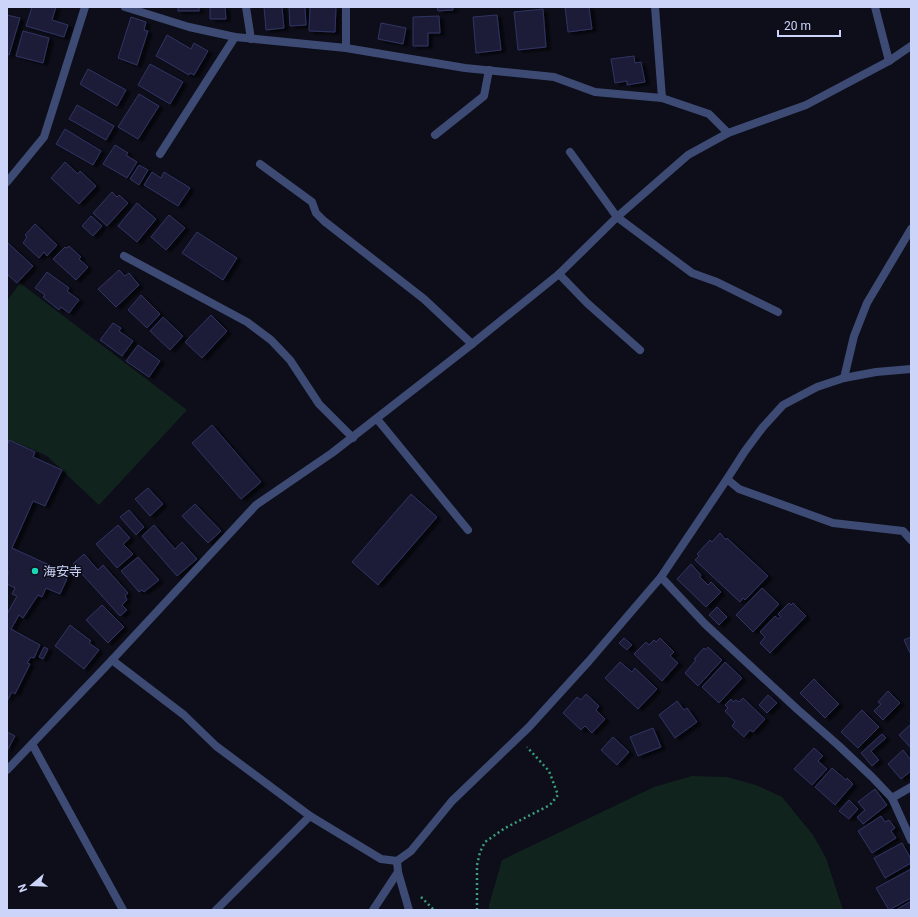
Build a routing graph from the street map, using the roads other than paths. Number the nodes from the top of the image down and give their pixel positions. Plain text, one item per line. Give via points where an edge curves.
1 (85, 7) edge
2 (125, 7) edge
3 (246, 7) edge
4 (346, 7) edge
5 (655, 7) edge
6 (875, 7) edge
7 (150, 11) edge
8 (235, 37) junction
9 (251, 39) junction
10 (911, 46) edge
11 (346, 48) junction
12 (902, 52) junction
13 (911, 55) edge
14 (889, 61) junction
15 (489, 70) junction
16 (662, 98) junction
17 (728, 133) junction
18 (434, 136) dead end
19 (570, 152) dead end
20 (160, 154) dead end
21 (260, 164) dead end
22 (7, 182) edge
23 (617, 217) junction
24 (911, 229) edge
25 (124, 256) dead end
26 (559, 274) junction
27 (778, 312) dead end
28 (472, 344) junction
29 (640, 350) dead end
30 (911, 369) edge
31 (844, 378) junction
32 (377, 419) junction
33 (353, 438) junction
34 (727, 479) junction
35 (468, 530) dead end
36 (911, 540) edge
37 (661, 577) junction
38 (112, 660) junction
39 (32, 744) junction
40 (7, 770) edge
41 (911, 787) edge
42 (892, 798) junction
43 (310, 816) junction
44 (911, 840) edge
45 (397, 861) junction
46 (398, 872) junction
47 (123, 910) edge
48 (216, 910) edge
49 (373, 910) edge
50 (409, 910) edge

1 - 22 street via 44,137
2 - 7 street
3 - 9 street
4 - 11 street
5 - 16 street
6 - 14 street
7 - 8 street via 189,26
8 - 9 street
8 - 20 street
9 - 11 street
10 - 12 street
11 - 15 street
12 - 13 street
12 - 14 street
14 - 17 street via 806,105
15 - 16 street via 554,77 595,92
15 - 18 street via 484,96
16 - 17 street via 709,114
17 - 23 street via 688,155
19 - 23 street
21 - 28 street via 312,202 316,213 324,221 424,299
23 - 26 street
23 - 27 street via 692,273 717,282
24 - 31 street via 867,303 854,336
25 - 33 street via 247,322 271,340 290,360 319,404
26 - 28 street
26 - 29 street via 588,304
28 - 32 street
30 - 31 street
31 - 34 street via 817,387 783,405 744,451
32 - 33 street
32 - 35 street
33 - 38 street via 256,505
34 - 36 street via 739,490 833,523 903,531
34 - 37 street
37 - 42 street via 705,624 838,745
37 - 45 street via 589,661 518,737 452,801 411,851
38 - 39 street
38 - 43 street via 184,715 216,746
39 - 40 street
39 - 47 street
41 - 42 street
42 - 44 street
43 - 45 street via 381,859
43 - 48 street
45 - 46 street
46 - 49 street
46 - 50 street

